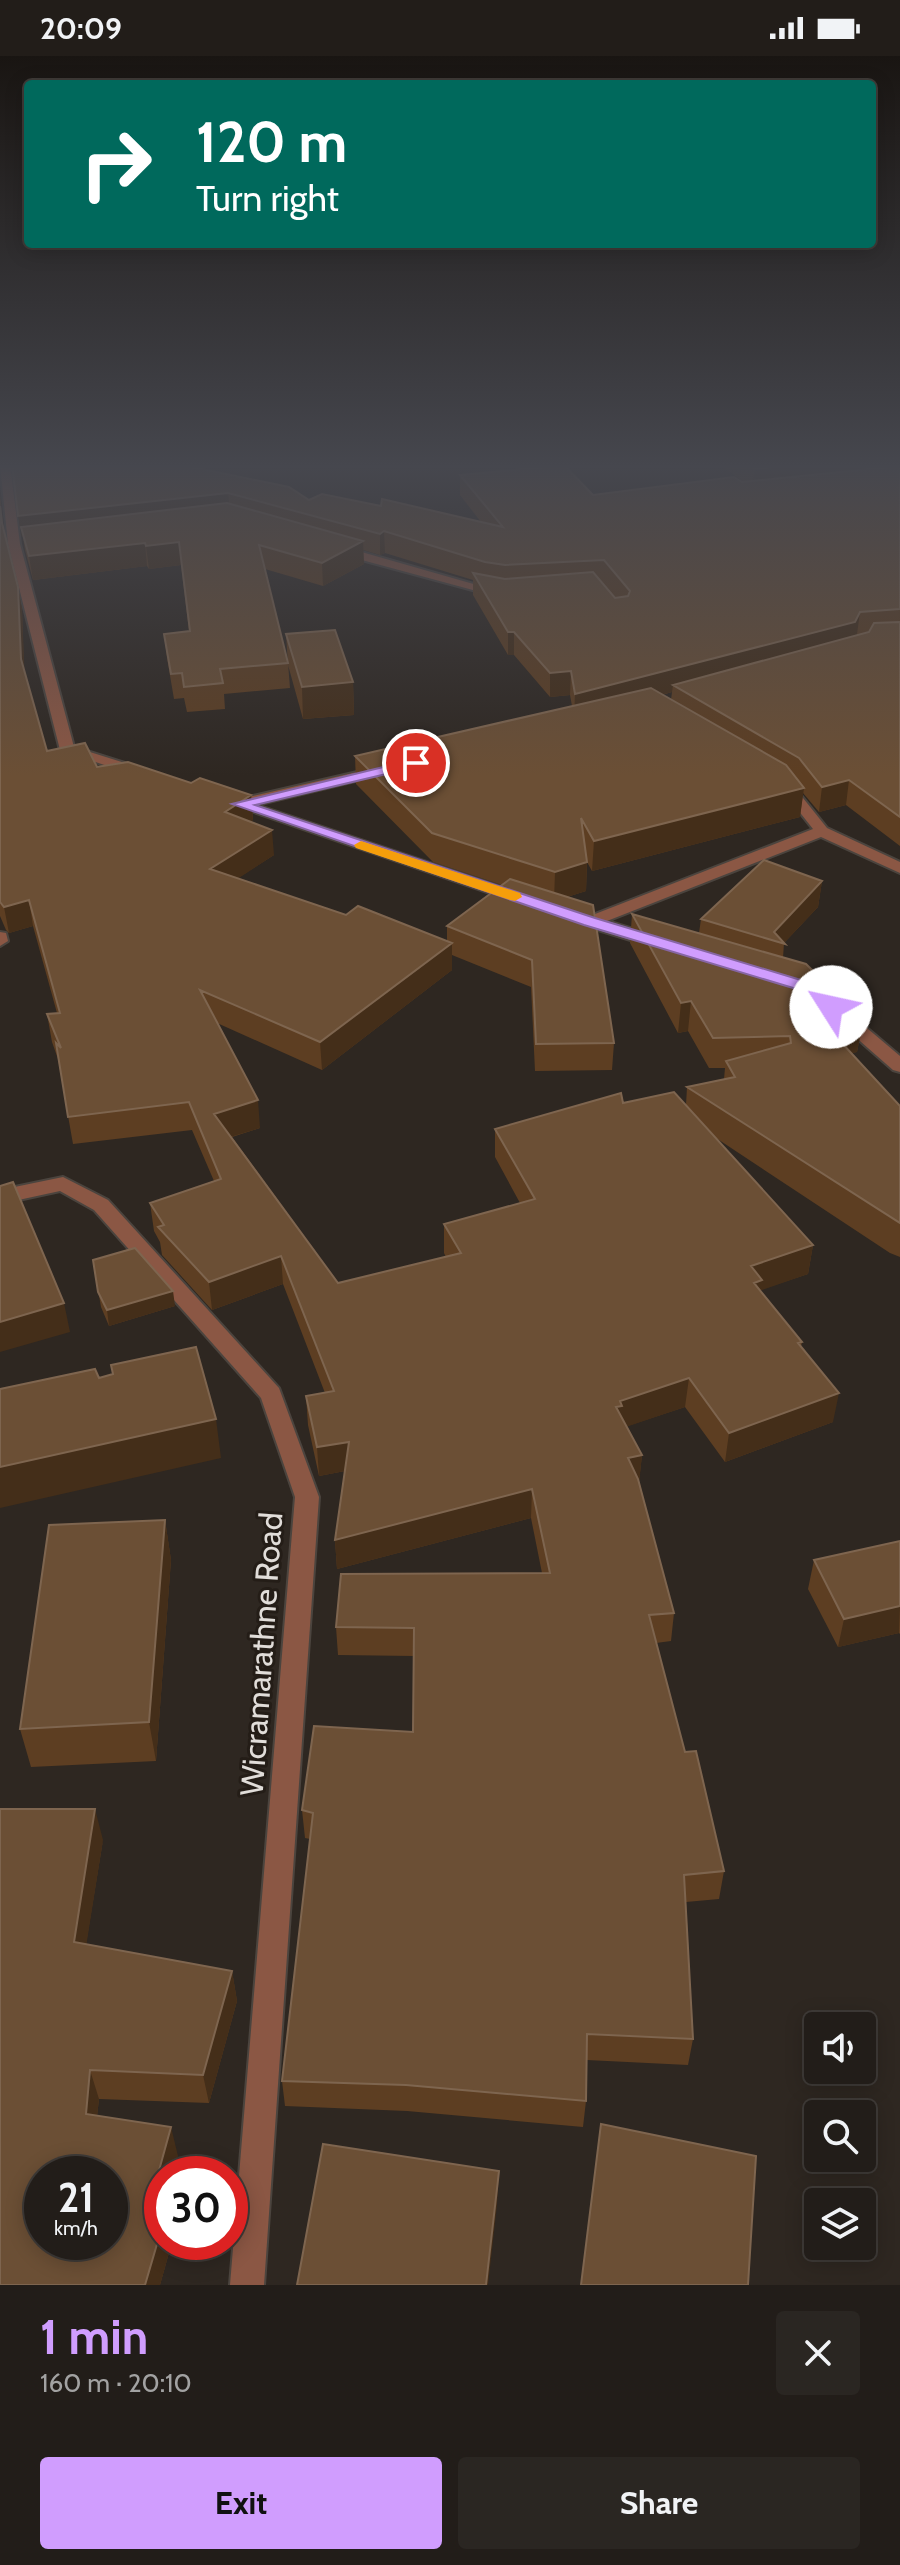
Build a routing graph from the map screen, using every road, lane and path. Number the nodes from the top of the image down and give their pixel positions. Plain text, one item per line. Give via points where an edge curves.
1 (27, 568) edge
2 (403, 568) edge
3 (519, 593) edge
4 (392, 768) edge
5 (153, 777) edge
6 (775, 779) edge
7 (211, 795) edge
8 (239, 804) junction
9 (822, 831) junction
10 (900, 868) edge
11 (531, 902) edge
12 (561, 912) edge
13 (590, 922) junction
14 (677, 948) edge
15 (831, 1007) edge
16 (900, 1066) edge
17 (0, 1197) edge
18 (247, 2285) edge

1 - 5 street via 67,750
2 - 3 street via 483,591
4 - 8 street
6 - 9 street via 789,788
7 - 8 street
8 - 11 street
9 - 10 street
9 - 13 street
12 - 13 street
13 - 14 street
15 - 16 street
17 - 18 street, Wicramarathne Road via 63,1184 101,1205 271,1394 307,1497

